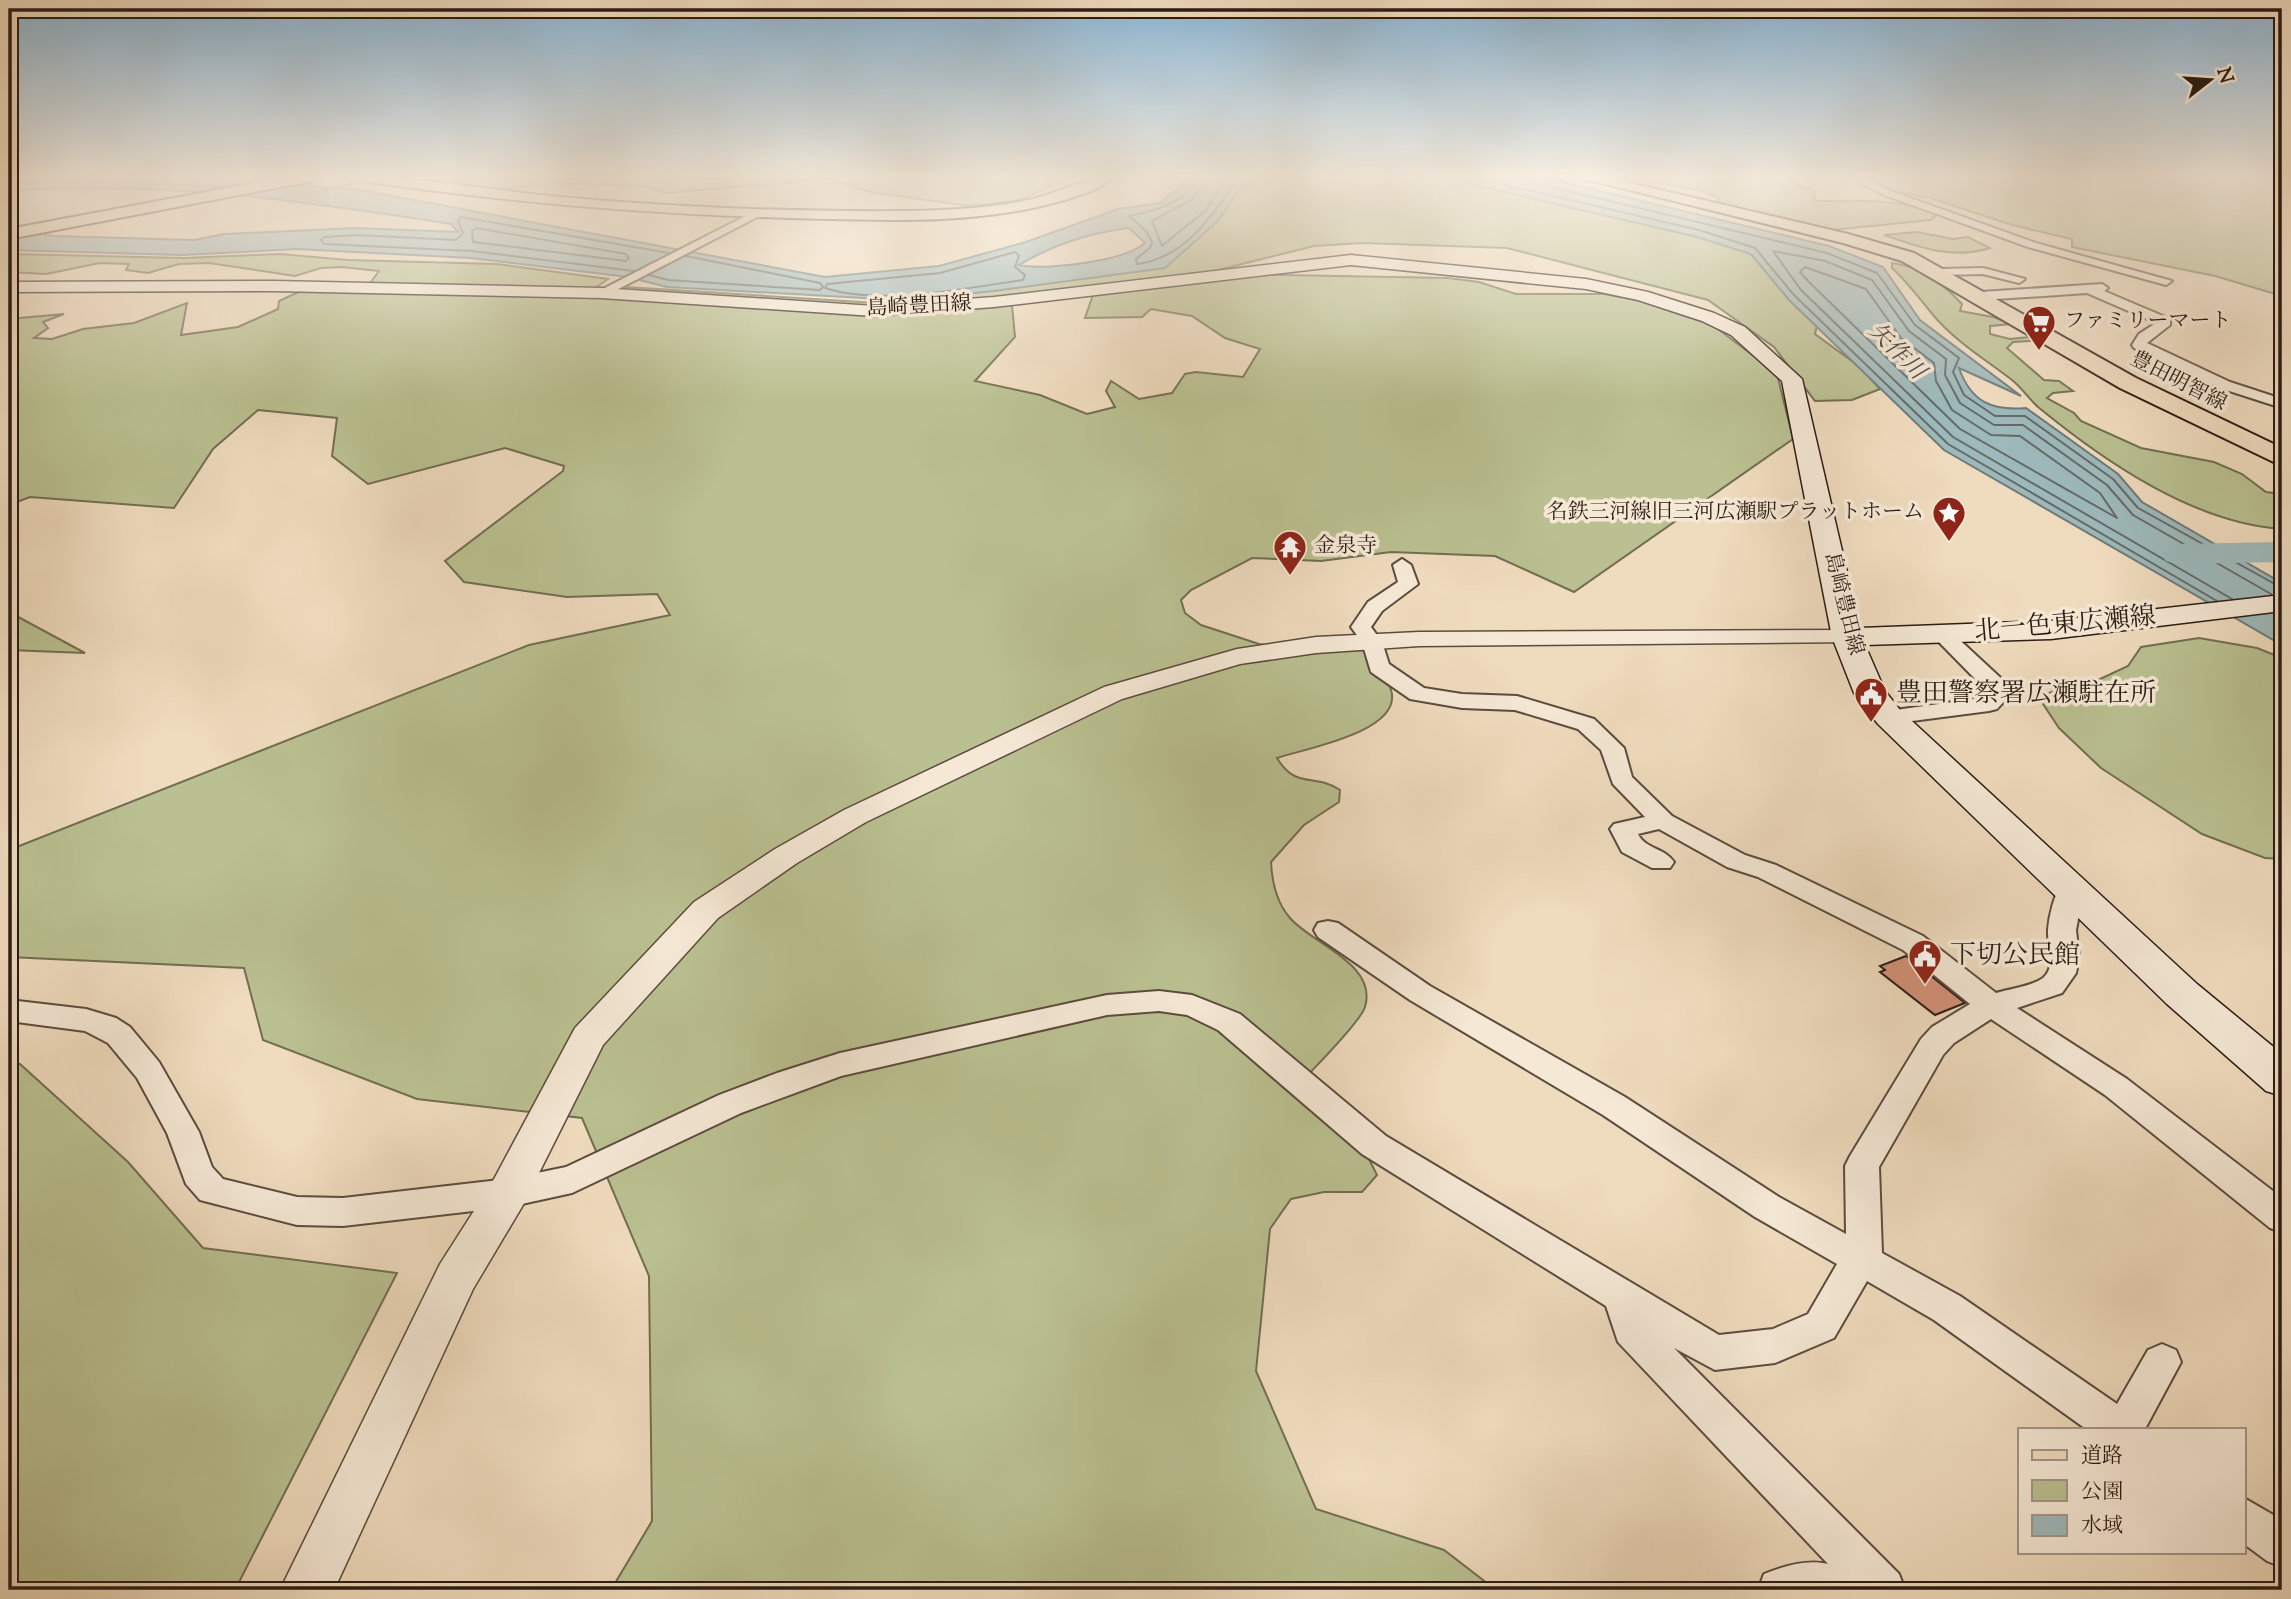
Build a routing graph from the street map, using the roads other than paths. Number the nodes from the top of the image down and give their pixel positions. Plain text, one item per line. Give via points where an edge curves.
1 (682, 252) edge
2 (1888, 252) edge
3 (2057, 252) edge
4 (1939, 272) junction
5 (2020, 279) dead end
6 (9, 287) edge
7 (2089, 289) junction
8 (605, 291) junction
9 (1980, 296) junction
10 (2282, 404) edge
11 (2282, 458) edge
12 (1402, 565) dead end
13 (2282, 603) edge
14 (1943, 635) junction
15 (1847, 638) junction
16 (1371, 642) junction
17 (1889, 717) junction
18 (1663, 821) junction
19 (1661, 862) dead end
20 (2071, 889) junction
21 (1328, 930) dead end
22 (1992, 1005) junction
23 (9, 1011) edge
24 (2282, 1079) edge
25 (508, 1192) junction
26 (2282, 1218) edge
27 (1864, 1258) junction
28 (1623, 1299) junction
29 (2162, 1362) dead end
30 (2120, 1428) edge
31 (2122, 1428) edge
32 (2246, 1520) edge
33 (2282, 1546) edge
34 (307, 1590) edge
35 (1780, 1590) edge
36 (1850, 1590) edge
37 (1883, 1590) edge

1 - 8 street
2 - 4 main road, 豊田明智線
3 - 7 street via 2166,281
4 - 5 street via 1983,271
4 - 9 main road, 豊田明智線
6 - 8 main road, 島崎豊田線
7 - 9 street
7 - 10 street via 2165,322 2139,345 2225,385
8 - 15 main road, 島崎豊田線 via 851,310 919,310 1352,260 1586,284 1642,296 1738,331 1792,379
9 - 11 main road, 豊田明智線 via 2128,383
12 - 16 street via 1408,584 1382,598 1368,611 1361,627
13 - 14 main road, 北一色東広瀬線 via 2051,629
14 - 15 main road, 北一色東広瀬線
14 - 17 street via 2000,694 1989,704
15 - 16 street
15 - 17 main road, 島崎豊田線 via 1870,693
16 - 18 street via 1379,667 1418,694 1517,703 1586,724 1612,748 1621,779
16 - 25 street via 1237,657 1113,693 867,811 786,856 706,910 588,1037
17 - 20 main road, 島崎豊田線
18 - 19 street via 1623,829 1631,846
18 - 22 street via 1736,861 1767,871 1913,943
20 - 22 street via 2062,930 2062,973 2052,986
20 - 24 main road, 島崎豊田線 via 2182,995
21 - 27 street via 1420,993 1614,1106 1767,1207
22 - 26 street via 2116,1087
22 - 27 street via 1943,1035 1932,1047 1862,1166
23 - 25 street via 86,1020 119,1035 148,1070 183,1132 198,1174 212,1191 297,1211 343,1212
25 - 28 street via 572,1179 730,1104 827,1069 1107,1005 1159,1001 1192,1006 1229,1022 1374,1145
25 - 34 street via 456,1277
27 - 28 street via 1821,1326 1775,1346 1715,1353
27 - 30 street via 1947,1308
28 - 37 street via 1631,1330
29 - 31 street
32 - 33 street
35 - 36 street via 1816,1583

